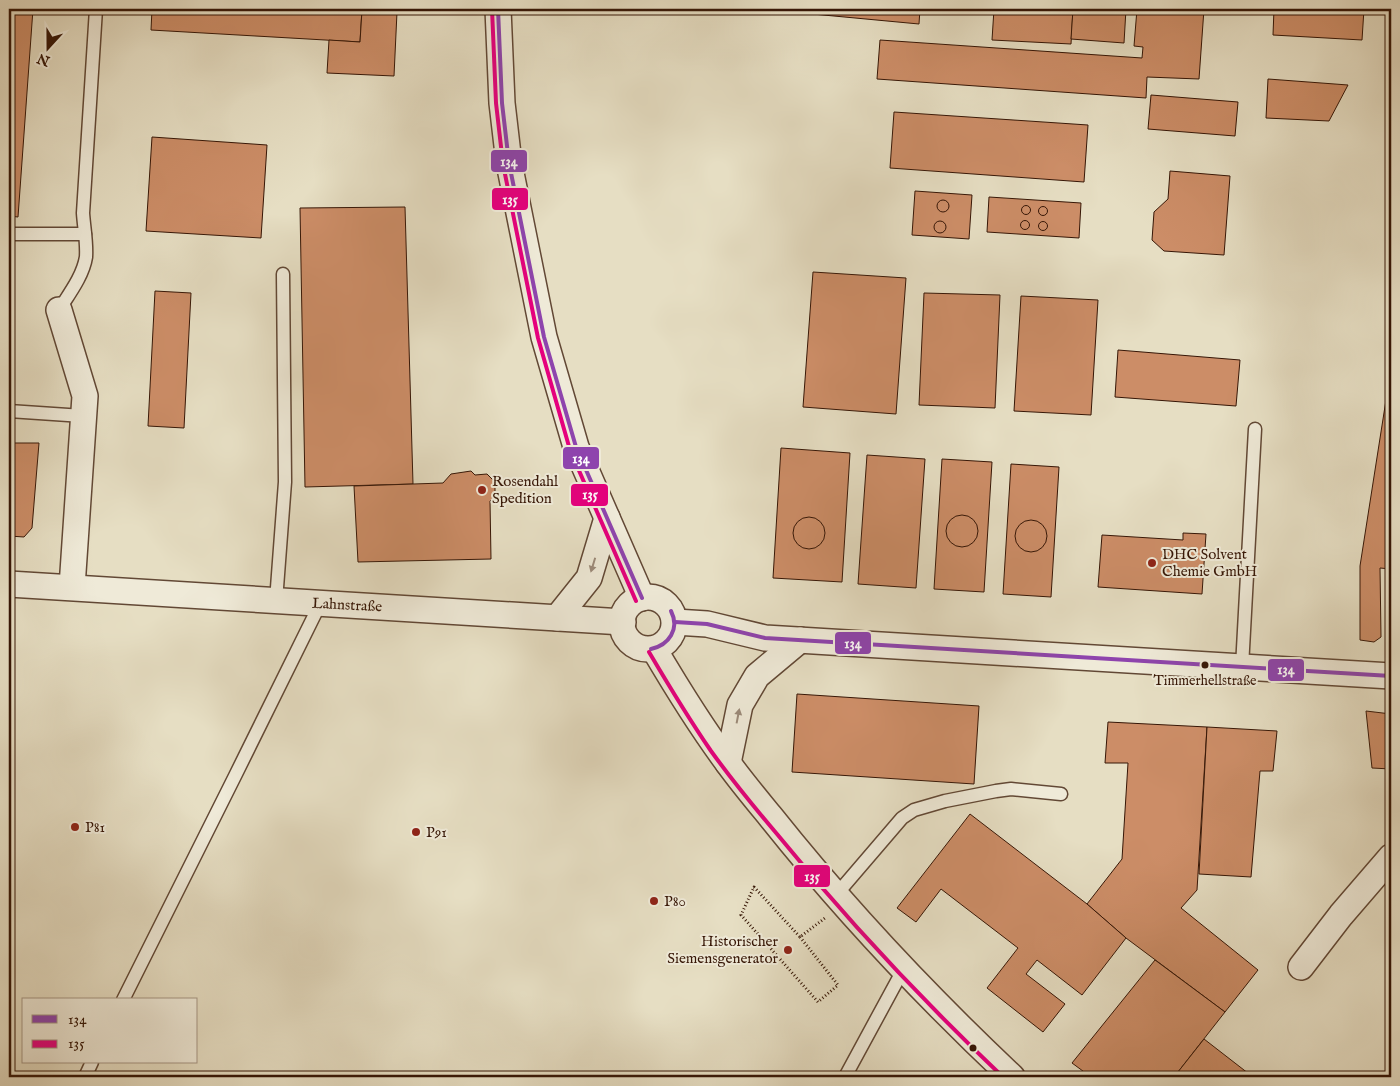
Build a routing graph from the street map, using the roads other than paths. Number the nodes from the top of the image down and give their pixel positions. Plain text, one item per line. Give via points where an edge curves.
1 (96, 9) edge
2 (498, 9) edge
3 (9, 234) edge
4 (85, 234) junction
5 (283, 274) dead end
6 (59, 310) joint
7 (9, 411) edge
8 (83, 416) junction
9 (1255, 429) dead end
10 (607, 518) junction
11 (10, 586) edge
12 (72, 587) junction
13 (642, 598) junction
14 (276, 601) junction
15 (320, 604) junction
16 (557, 618) junction
17 (622, 622) junction
18 (675, 622) junction
19 (800, 640) junction
20 (654, 649) junction
21 (1242, 667) junction
22 (1391, 676) edge
23 (728, 763) junction
24 (1062, 794) dead end
25 (1391, 857) edge
26 (840, 899) junction
27 (1301, 967) dead end
28 (903, 970) junction
29 (124, 998) edge
30 (91, 1064) edge
31 (85, 1077) edge
32 (845, 1077) edge
33 (1012, 1077) edge

1 - 4 lane via 83,213
2 - 10 street via 502,103 509,163 544,337 576,447
3 - 4 lane
4 - 6 lane via 86,259
5 - 14 lane via 285,482
6 - 8 street via 85,396
7 - 8 lane
8 - 12 street
9 - 21 lane
10 - 13 street
10 -> 16 street via 589,578
11 - 12 street, Lahnstraße
12 - 14 street, Lahnstraße
13 - 17 street via 630,605
13 - 18 street via 662,601 671,610
14 - 15 street, Lahnstraße
15 - 16 street, Lahnstraße
15 - 29 lane
16 - 17 street, Lahnstraße
17 - 20 street via 624,634 631,643
18 - 19 street via 707,624 765,638
18 - 20 street via 665,644
19 - 21 street
23 -> 19 street via 740,706 757,676
20 - 23 street
21 - 22 street
23 - 26 street
24 - 26 lane via 1011,789 914,810 902,818
25 - 27 street
26 - 28 street
28 - 32 lane
28 - 33 street
30 - 31 lane

